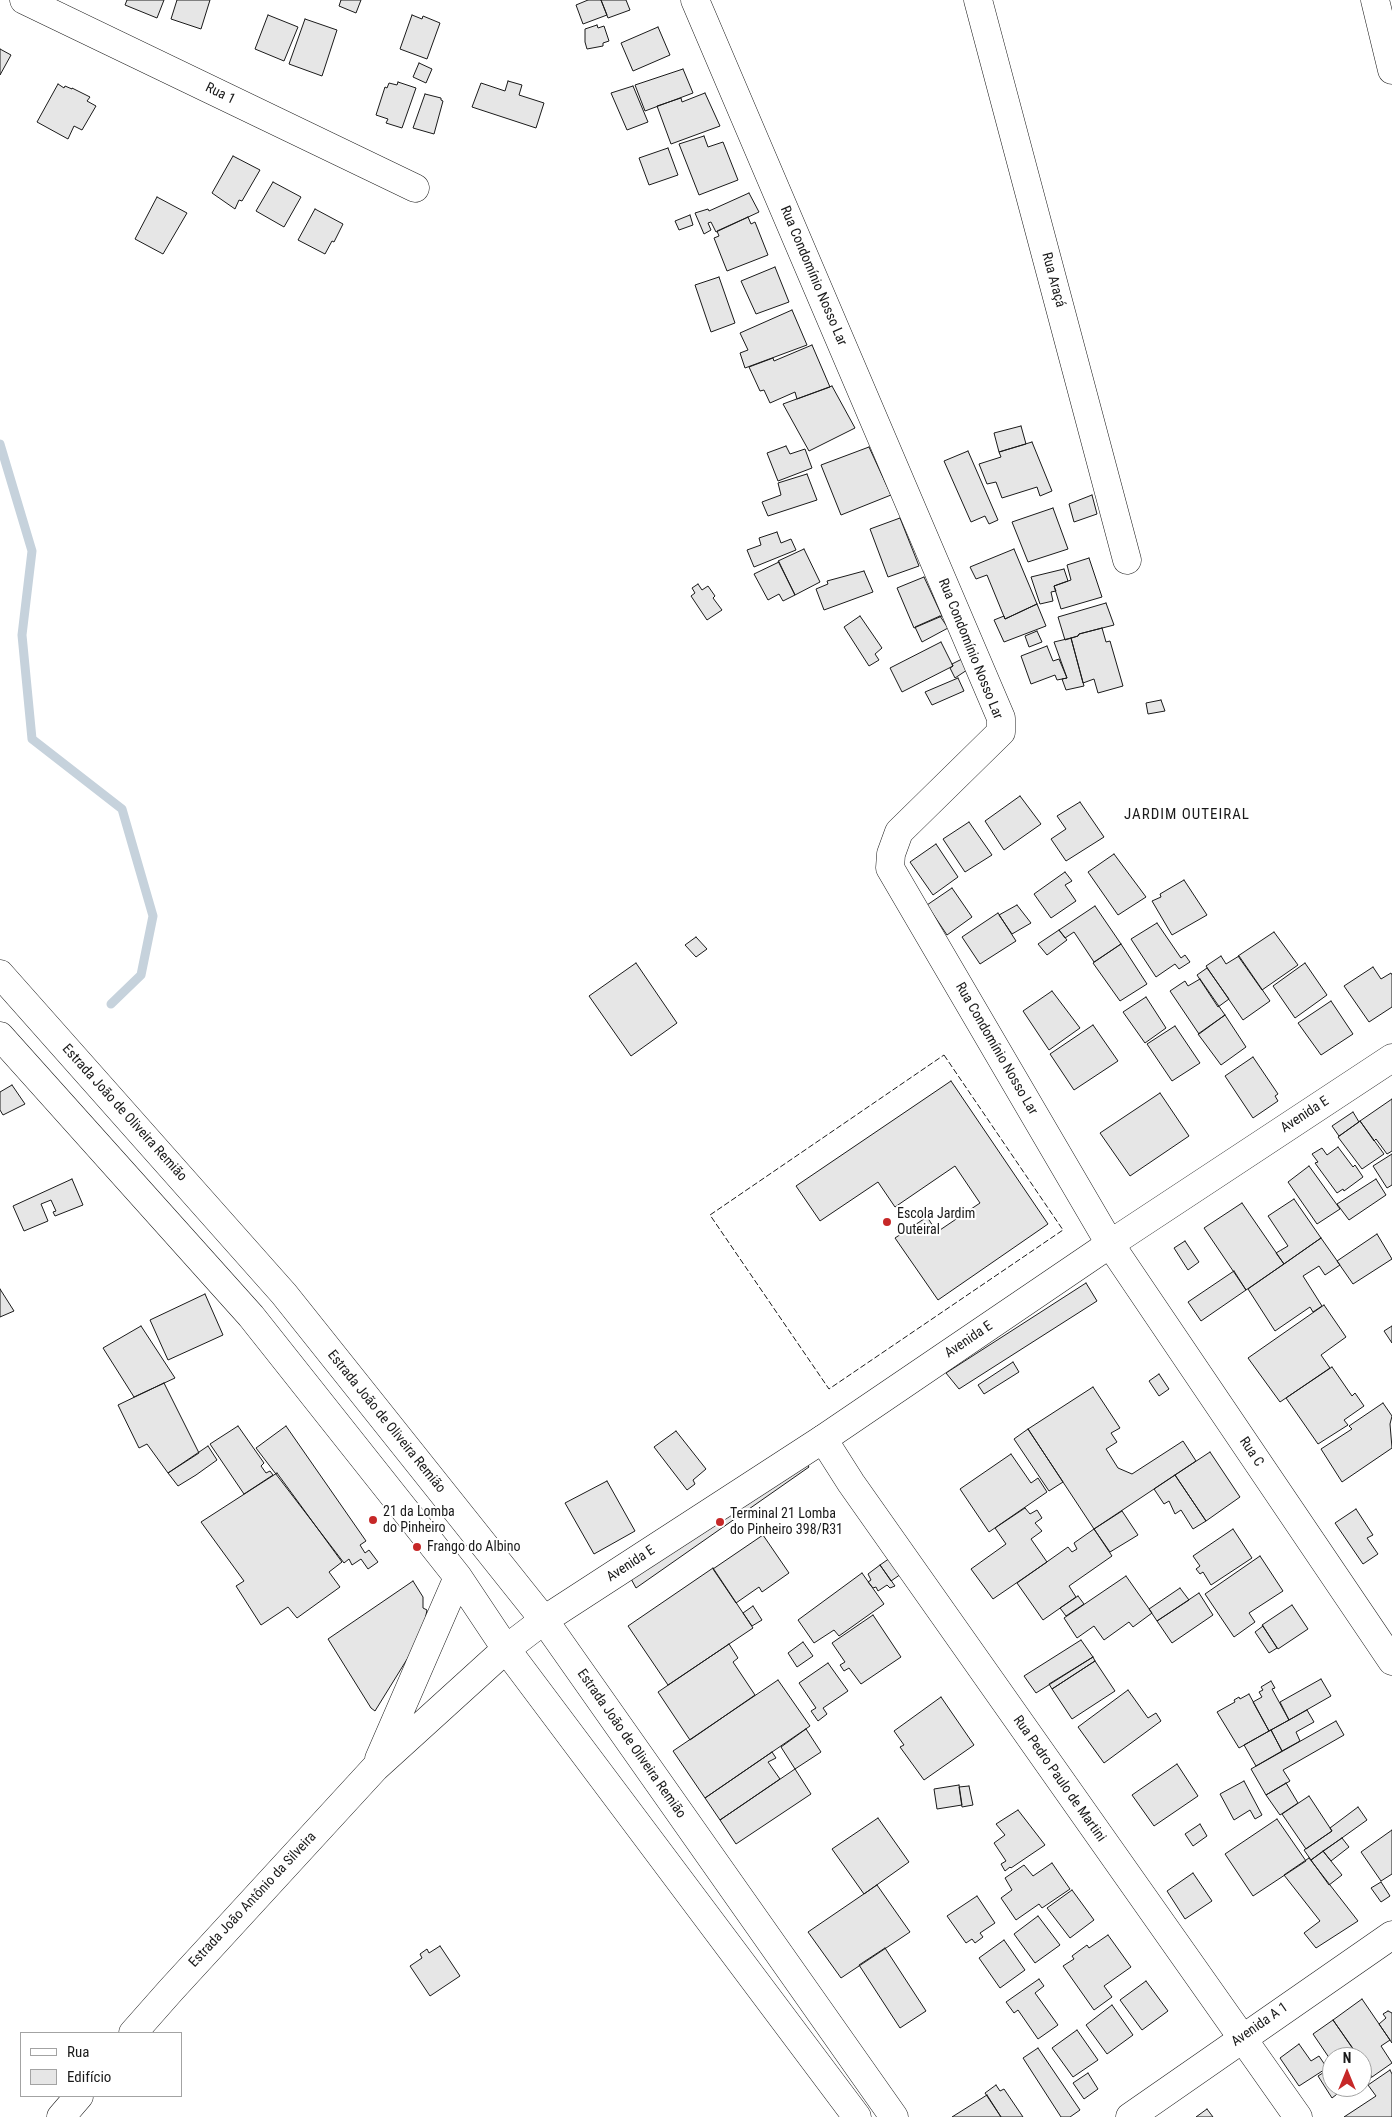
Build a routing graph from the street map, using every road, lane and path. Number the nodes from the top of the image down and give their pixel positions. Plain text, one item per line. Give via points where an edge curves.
1 (24, 0) edge
2 (695, 0) edge
3 (978, 0) edge
4 (1375, 0) edge
5 (1392, 70) edge
6 (415, 188) dead end
7 (1127, 560) dead end
8 (0, 974) edge
9 (0, 1036) edge
10 (1392, 1058) edge
11 (1110, 1244) junction
12 (822, 1439) junction
13 (458, 1577) junction
14 (544, 1620) junction
15 (506, 1649) junction
16 (1392, 1661) edge
17 (375, 1768) junction
18 (1392, 1935) edge
19 (134, 2032) edge
20 (1242, 2038) junction
21 (78, 2097) edge
22 (61, 2117) edge
23 (857, 2117) edge
24 (894, 2117) edge
25 (1130, 2117) edge
26 (1298, 2117) edge

1 - 6 street, Rua 1
2 - 11 street, Rua Condomínio Nosso Lar via 1002,718 1000,732 899,832 890,868
3 - 7 street, Rua Araçá
4 - 5 street
8 - 14 street, Estrada João de Oliveira Remião via 284,1294
9 - 13 street via 250,1316
10 - 11 street, Avenida E
11 - 12 street, Avenida E
11 - 16 street, Rua C
12 - 14 street, Avenida E
12 - 20 street, Rua Pedro Paulo de Martini
13 - 14 street via 474,1571 492,1574
13 - 15 street
13 - 17 street, Estrada João Antônio da Silveira
14 - 15 street, Estrada João Antônio da Silveira
14 - 24 street, Estrada João de Oliveira Remião
15 - 17 street, Estrada João Antônio da Silveira
15 - 23 street
17 - 19 street, Estrada João Antônio da Silveira
18 - 20 street, Avenida A 1
20 - 25 street, Avenida A 1
20 - 26 street, Rua Pedro Paulo de Martini
21 - 22 street

